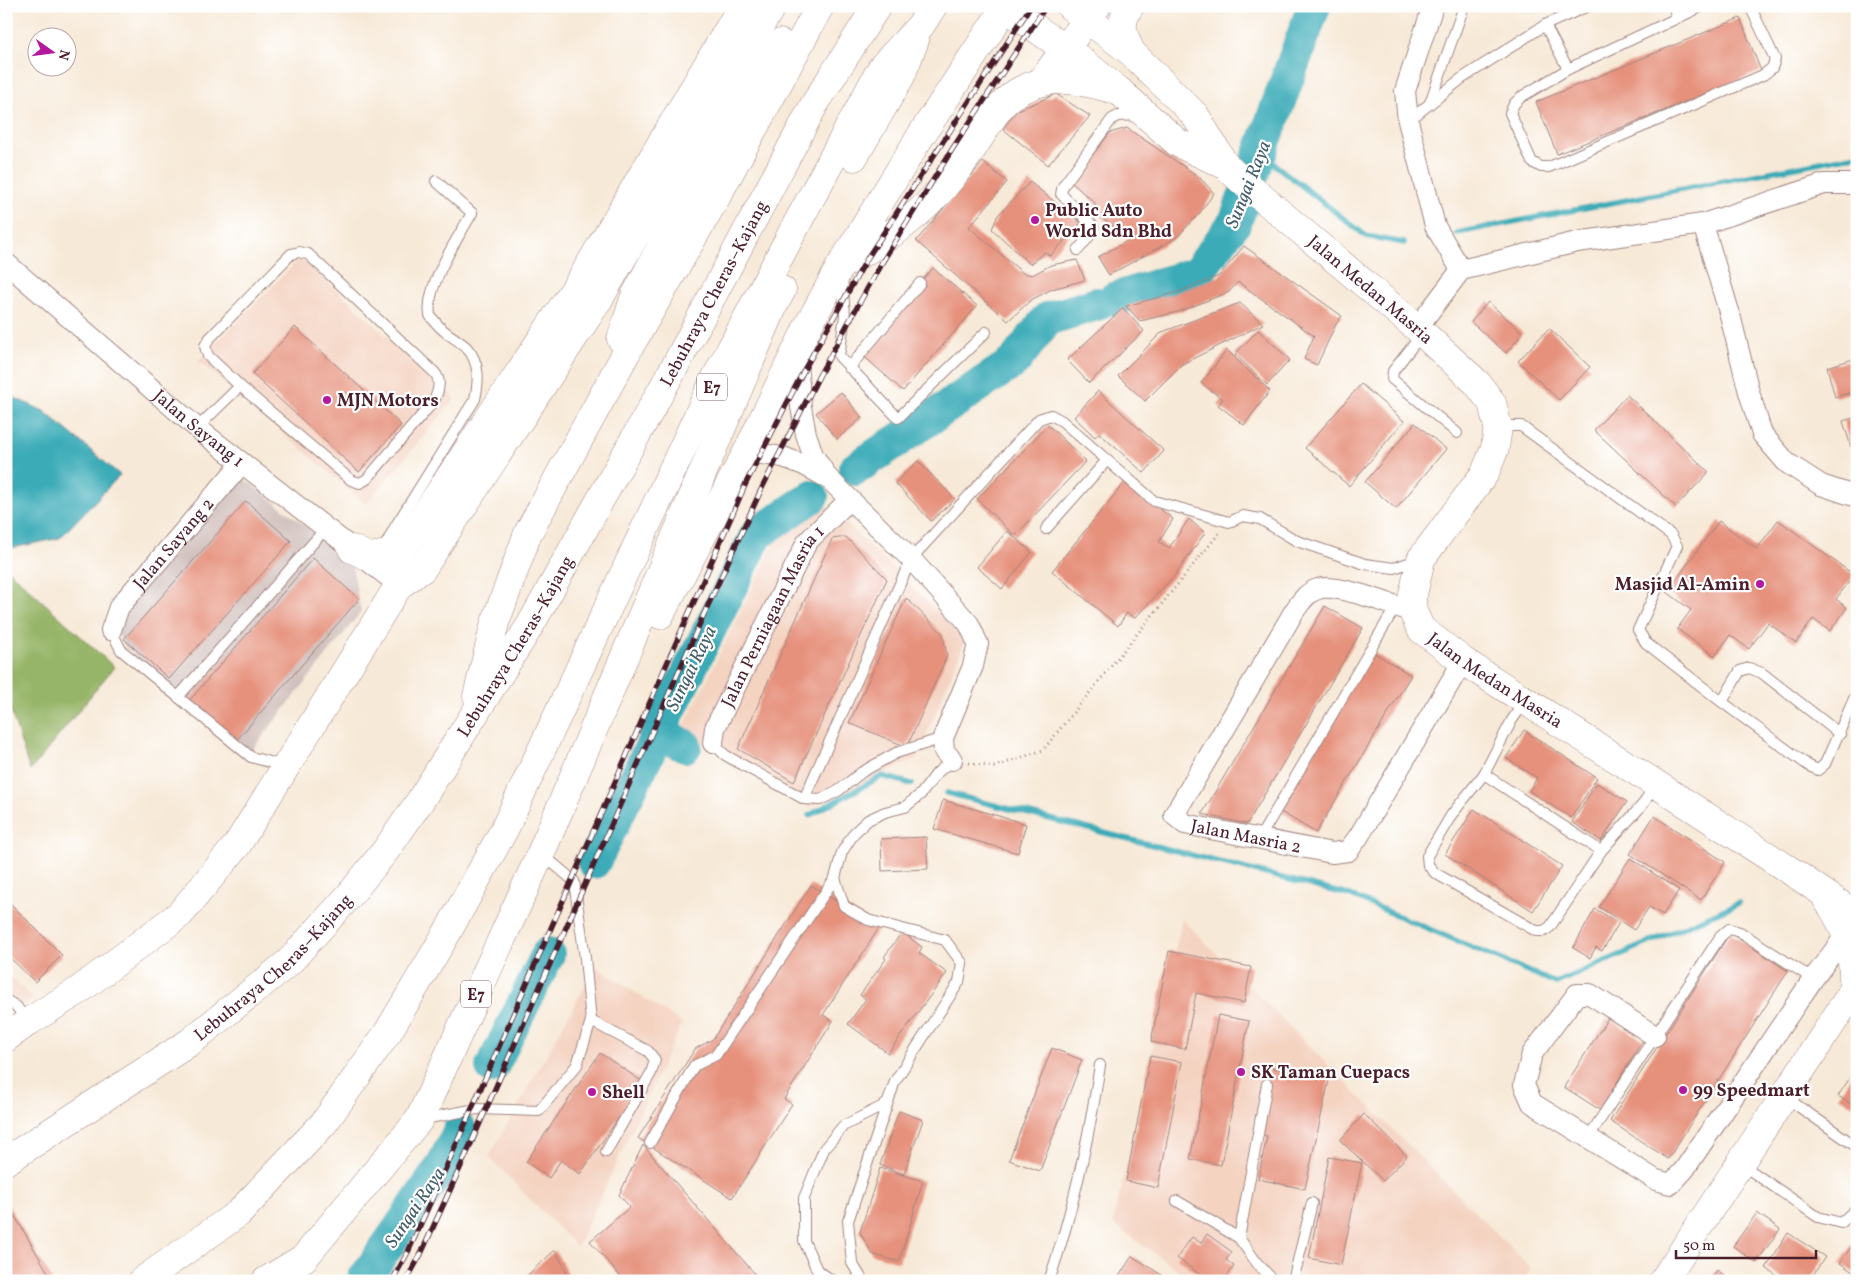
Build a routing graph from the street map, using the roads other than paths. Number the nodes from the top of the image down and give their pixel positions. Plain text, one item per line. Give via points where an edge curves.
1 (742, 6) edge
2 (772, 6) edge
3 (800, 6) edge
4 (820, 6) edge
5 (877, 6) edge
6 (1130, 6) edge
7 (1433, 6) edge
8 (1464, 6) edge
9 (1558, 6) edge
10 (1588, 6) edge
11 (1672, 6) edge
12 (1703, 6) edge
13 (1750, 6) edge
14 (1005, 7) edge
15 (1085, 11) edge
16 (927, 16) edge
17 (1563, 17) junction
18 (1677, 17) junction
19 (1545, 25) junction
20 (1067, 49) junction
21 (1131, 52) junction
22 (1568, 69) junction
23 (1040, 83) junction
24 (1119, 91) junction
25 (1430, 104) junction
26 (1146, 115) junction
27 (1408, 121) junction
28 (1233, 172) junction
29 (436, 181) dead end
30 (1857, 184) edge
31 (1703, 224) junction
32 (1078, 250) dead end
33 (841, 265) junction
34 (9, 270) edge
35 (1461, 270) junction
36 (920, 283) dead end
37 (1420, 331) junction
38 (986, 332) dead end
39 (796, 351) junction
40 (849, 368) junction
41 (240, 386) junction
42 (600, 399) junction
43 (1498, 426) junction
44 (198, 428) junction
45 (1457, 433) dead end
46 (747, 452) junction
47 (1107, 460) junction
48 (242, 463) junction
49 (828, 478) junction
50 (1857, 497) edge
51 (849, 500) junction
52 (326, 528) junction
53 (1046, 529) dead end
54 (352, 549) junction
55 (390, 554) junction
56 (911, 559) junction
57 (1421, 560) junction
58 (399, 585) junction
59 (1405, 609) junction
60 (112, 630) joint
61 (1463, 661) junction
62 (622, 663) junction
63 (1857, 692) edge
64 (178, 697) junction
65 (1526, 700) junction
66 (1722, 702) junction
67 (472, 719) junction
68 (1840, 734) junction
69 (943, 738) junction
70 (713, 743) joint
71 (952, 760) joint
72 (286, 767) junction
73 (1484, 774) junction
74 (1656, 784) junction
75 (804, 800) junction
76 (1259, 839) junction
77 (1601, 851) junction
78 (541, 853) junction
79 (834, 878) junction
80 (1851, 926) edge
81 (1813, 979) junction
82 (1854, 988) edge
83 (6, 1000) edge
84 (591, 1021) junction
85 (28, 1022) junction
86 (1655, 1036) junction
87 (6, 1038) edge
88 (1100, 1065) dead end
89 (1267, 1084) dead end
90 (1784, 1096) junction
91 (888, 1104) junction
92 (419, 1120) junction
93 (1588, 1138) junction
94 (650, 1143) dead end
95 (1857, 1147) edge
96 (606, 1152) dead end
97 (6, 1161) edge
98 (1740, 1163) junction
99 (1176, 1201) dead end
100 (1312, 1203) dead end
101 (1857, 1208) edge
102 (1238, 1238) junction
103 (142, 1281) edge
104 (266, 1281) edge
105 (834, 1281) edge
106 (863, 1281) edge
107 (1049, 1281) edge
108 (1274, 1281) edge
109 (1293, 1281) edge
110 (1663, 1281) edge

1 - 55 main road via 580,280
2 - 58 main road via 599,299 422,569
3 - 42 main road via 677,216 635,296
4 - 42 main road via 717,196
5 - 67 main road, Lebuhraya Cheras–Kajang / E7 via 814,105 531,624
6 - 21 main road via 1123,17 1123,32
7 - 27 street via 1405,91
8 - 25 lane
9 - 17 lane
10 - 17 lane
11 - 18 lane
12 - 18 lane
13 - 22 lane via 1775,59 1772,68 1763,75 1549,167 1541,167 1532,162 1510,113 1520,97
14 - 20 main road, Jalan Medan Masria
14 - 33 main road
15 - 20 main road
15 - 21 main road, Jalan Medan Masria
16 - 62 main road, E7 via 901,76 774,305
16 - 103 main road, E7 via 882,67 737,337 504,830 388,1032 324,1123 239,1213
17 - 19 lane
18 - 22 lane
19 - 22 lane
19 - 25 lane via 1461,79
20 - 23 main road
20 - 24 main road, Jalan Medan Masria
21 - 28 main road, Jalan Medan Masria via 1195,115
23 - 24 main road via 1062,79
23 - 33 main road via 1016,92 998,109 943,188 909,222 876,246
24 - 26 main road, Jalan Medan Masria
25 - 27 lane
26 - 28 main road, Jalan Medan Masria via 1178,143
26 - 32 lane via 1118,116 1112,120 1062,186 1064,198 1093,226 1091,234
27 - 35 street via 1435,226
28 - 37 main road, Jalan Medan Masria
29 - 55 lane via 472,213 440,270 430,297 430,316 442,330 467,348 476,364 478,381 475,399 396,527
30 - 31 street via 1824,184
31 - 35 street via 1577,242
31 - 50 street via 1762,434 1788,463 1821,485
33 - 39 main road
33 - 40 lane via 845,316 839,356
34 - 44 street, Jalan Sayang 1
35 - 37 street
36 - 40 lane
37 - 43 main road, Jalan Medan Masria via 1477,383 1492,403
37 - 45 lane via 1393,371 1392,379
38 - 40 lane via 898,418
39 - 46 main road
39 - 49 street via 806,434 813,455
41 - 41 lane via 208,356 205,346 208,339 291,254 299,252 308,254 428,366 438,377 439,384 434,401 367,479 360,483 352,480
41 - 44 lane
42 - 67 main road via 528,533 495,623
43 - 57 main road, Jalan Medan Masria via 1496,448 1485,473
43 - 66 lane via 1521,426 1671,535 1677,546 1638,630 1646,643
44 - 48 street, Jalan Sayang 1
46 - 49 street via 783,457
46 - 62 main road via 660,615
47 - 53 lane
47 - 56 lane via 1062,420 1051,415 1039,419
47 - 57 lane via 1154,501 1229,522 1243,516 1260,519 1297,541 1365,564 1394,568
48 - 52 street, Jalan Sayang 1
48 - 60 street, Jalan Sayang 2 via 120,607
49 - 51 street
51 - 56 street
51 - 70 street, Jalan Perniagaan Masria 1 via 807,542 715,728
52 - 54 street, Jalan Sayang 1
52 - 64 lane
54 - 55 main road via 368,557
54 - 58 street, Jalan Sayang 1
55 - 58 main road
56 - 69 street via 969,624 978,644 973,666
56 - 75 lane
57 - 59 main road, Jalan Medan Masria via 1412,599
58 - 72 main road
59 - 61 main road, Jalan Medan Masria via 1421,629
59 - 76 lane
59 - 76 street, Jalan Masria 2 via 1334,588 1307,594 1295,610 1174,815 1185,824
60 - 64 lane via 121,650
61 - 65 main road, Jalan Medan Masria
61 - 76 street, Jalan Masria 2 via 1348,851 1332,853
62 - 78 main road, E7
63 - 68 lane
64 - 72 lane via 251,757
65 - 73 lane
65 - 74 main road, Jalan Medan Masria
66 - 68 lane via 1740,671 1749,668 1762,673
66 - 68 lane via 1818,770 1825,764
67 - 97 main road, Lebuhraya Cheras–Kajang / E7 via 386,850 289,962 190,1042
69 - 71 street via 944,751
69 - 75 lane via 896,753 820,800
70 - 75 lane via 725,755
71 - 79 lane via 921,794 905,806 868,820 854,833 842,852
72 - 85 main road via 237,846 180,914 78,991
73 - 77 lane
73 - 77 lane via 1452,814 1427,856 1428,865 1435,873 1536,931 1544,931 1550,927
74 - 77 lane via 1644,803
74 - 80 main road, Jalan Medan Masria via 1821,892
78 - 84 lane via 574,881
78 - 92 main road, E7
79 - 91 lane via 844,906 868,920 946,940 962,963 959,982 895,1082
79 - 94 lane via 716,1055 694,1066
80 - 81 street
80 - 82 main road
81 - 86 lane via 1740,932 1729,929 1720,936
81 - 93 street via 1684,1170 1671,1184 1656,1180
82 - 90 main road
83 - 85 lane via 17,1006
84 - 92 lane via 578,1064 538,1111 476,1109
84 - 96 lane via 648,1051 655,1060 651,1073
85 - 87 main road
86 - 93 lane
86 - 93 street via 1590,994 1577,994 1532,1054 1524,1086 1532,1103
88 - 107 lane via 1093,1113 1062,1245
89 - 102 lane
90 - 95 lane
90 - 98 main road
91 - 105 lane via 843,1126 824,1149 804,1198 804,1241 817,1270
91 - 106 lane via 848,1220 852,1262
92 - 104 main road, E7 via 304,1258
98 - 101 lane via 1818,1217 1840,1223
98 - 110 main road
99 - 102 lane
100 - 109 lane
102 - 108 lane

